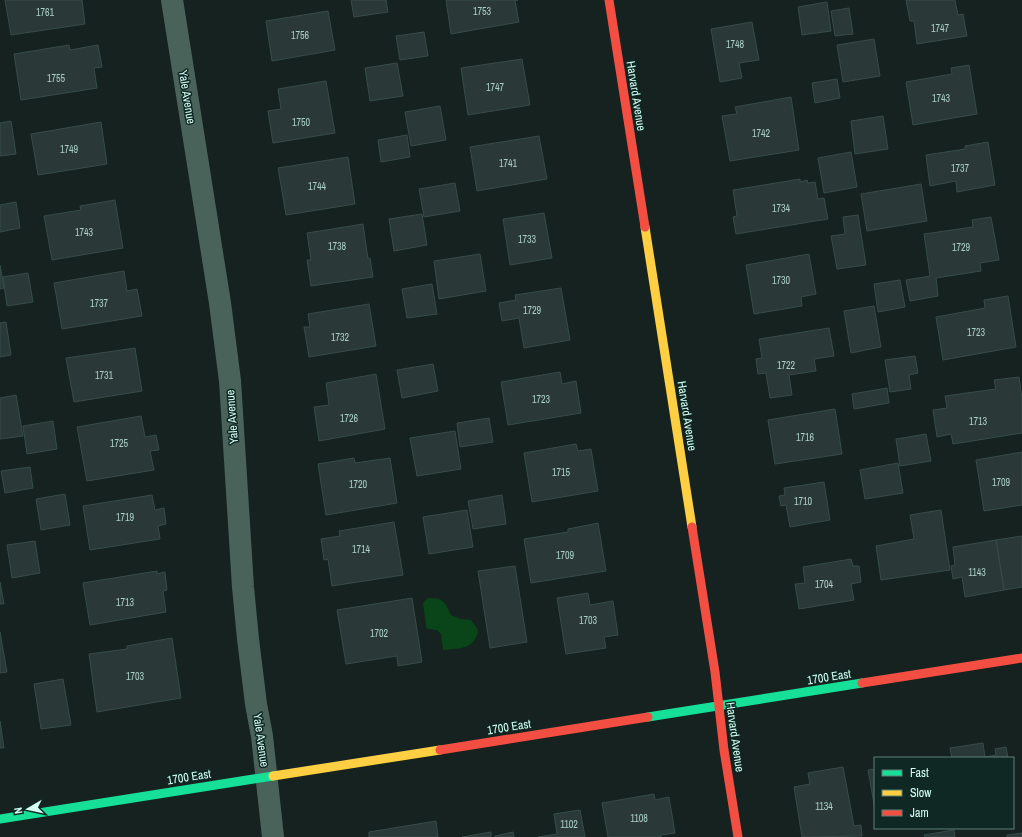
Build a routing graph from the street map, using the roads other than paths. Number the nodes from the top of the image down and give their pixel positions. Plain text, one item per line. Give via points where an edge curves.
1 (172, 0) edge
2 (609, 0) edge
3 (1022, 658) edge
4 (719, 706) junction
5 (266, 777) junction
6 (0, 819) edge
7 (273, 837) edge
8 (738, 837) edge

1 - 5 street, Yale Avenue via 230,382 243,587
2 - 4 street, Harvard Avenue
3 - 4 street, 1700 East
4 - 5 street, 1700 East
4 - 8 street, Harvard Avenue
5 - 6 street, 1700 East
5 - 7 street, Yale Avenue

